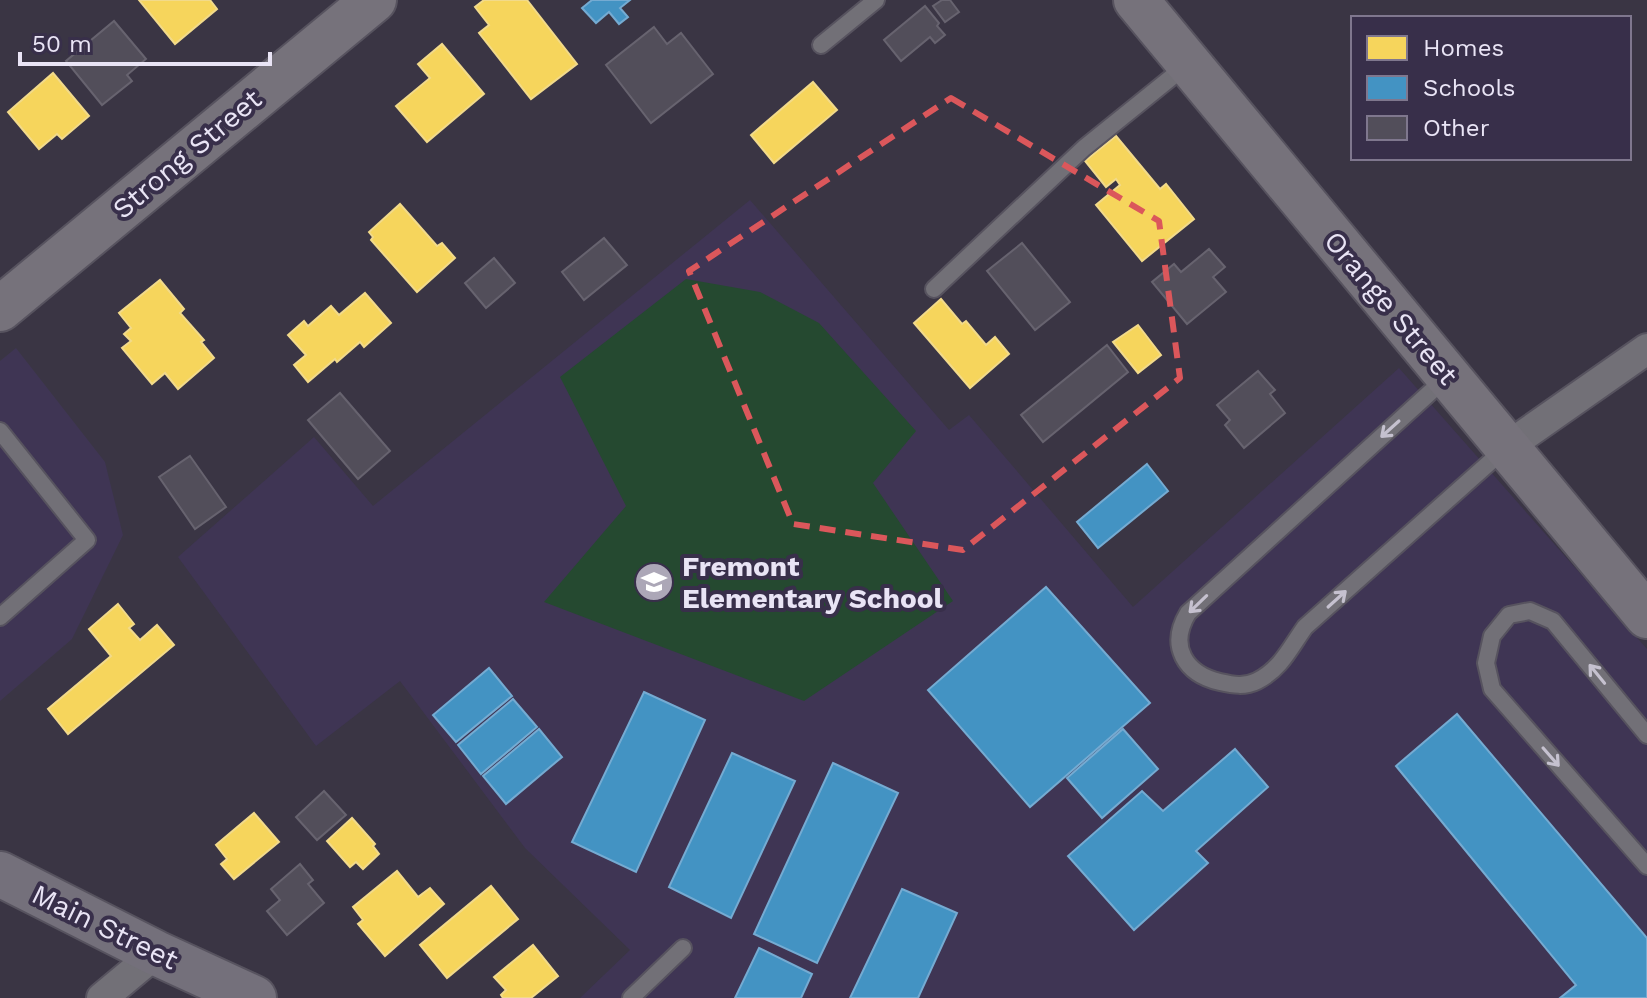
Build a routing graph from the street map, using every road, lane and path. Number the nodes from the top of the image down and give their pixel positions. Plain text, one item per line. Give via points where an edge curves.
1 (374, 0) edge
2 (876, 0) edge
3 (1136, 0) edge
4 (821, 45) dead end
5 (1190, 63) junction
6 (934, 289) dead end
7 (0, 309) edge
8 (1647, 349) edge
9 (1448, 376) junction
10 (0, 431) edge
11 (1507, 447) junction
12 (1647, 616) edge
13 (0, 617) edge
14 (1647, 735) edge
15 (1647, 866) edge
16 (0, 874) edge
17 (683, 948) dead end
18 (156, 953) junction
19 (102, 998) edge
20 (254, 998) edge
21 (631, 998) edge

1 - 7 street, Strong Street
2 - 4 lane
3 - 5 street, Orange Street
5 - 6 lane via 1084,148
5 - 9 street, Orange Street
8 - 11 street
9 - 11 street, Orange Street
9 -> 11 lane via 1188,613 1181,634 1187,666 1205,677 1240,685 1273,671 1305,627
10 - 13 lane via 87,540
11 - 12 street, Orange Street
14 -> 15 lane via 1553,621 1530,611 1509,615 1492,636 1486,663 1492,689
16 - 18 main road, Main Street
17 - 21 lane
18 - 19 street
18 - 20 main road, Main Street

